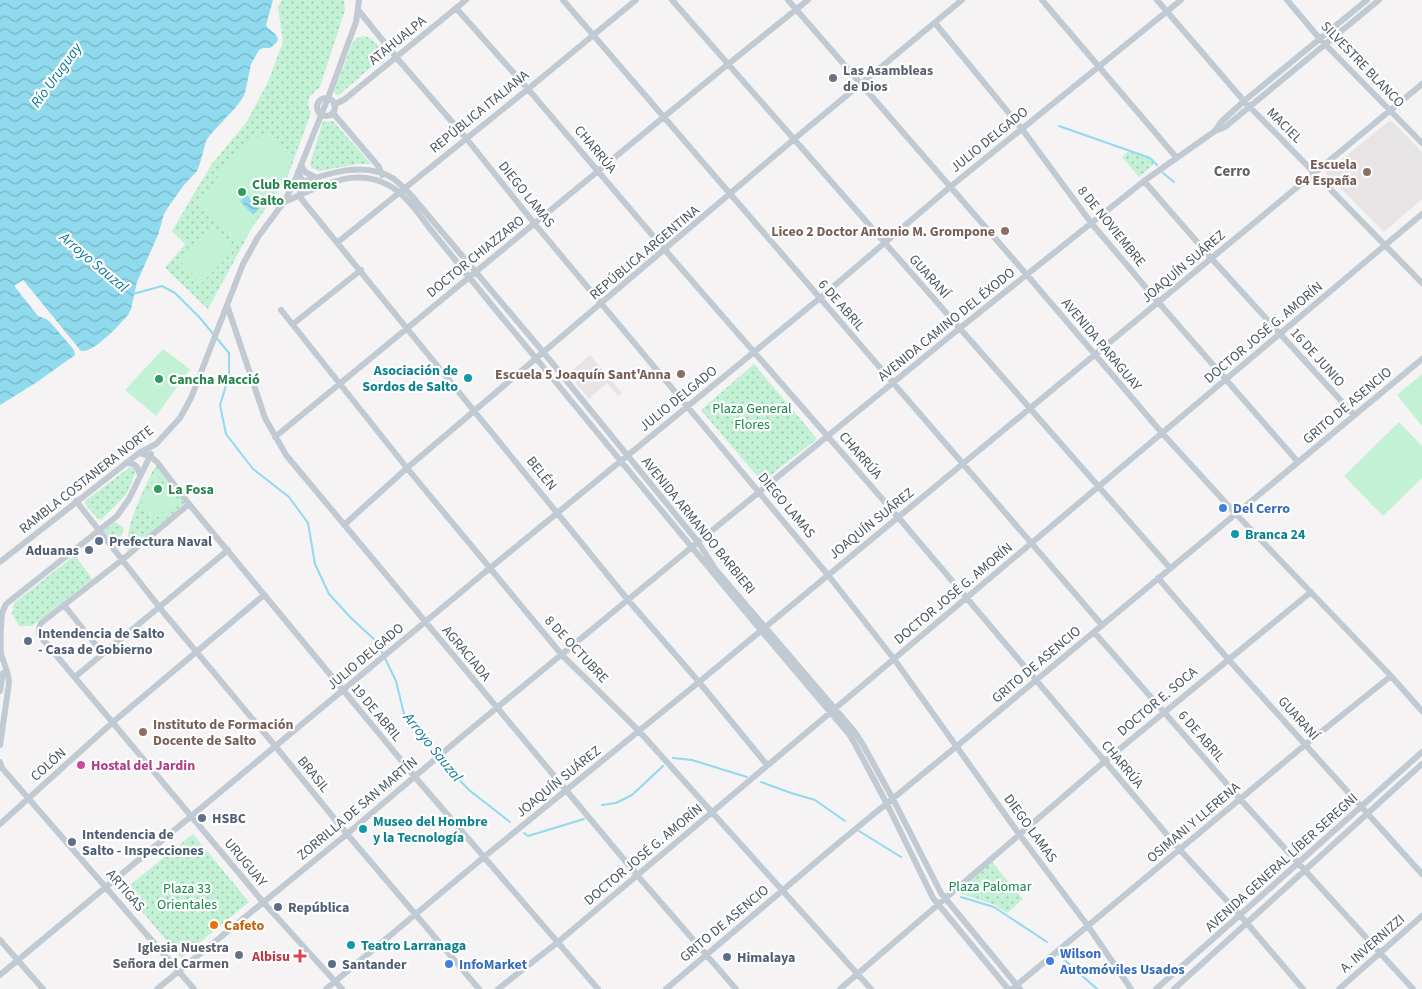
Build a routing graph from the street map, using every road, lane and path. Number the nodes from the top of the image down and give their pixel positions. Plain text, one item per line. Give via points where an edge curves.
1 (359, 0) edge
2 (466, 0) edge
3 (563, 0) edge
4 (636, 0) edge
5 (672, 0) edge
6 (788, 0) edge
7 (808, 0) edge
8 (962, 0) edge
9 (1042, 0) edge
10 (1157, 0) edge
11 (1181, 0) edge
12 (1287, 0) edge
13 (1367, 0) edge
14 (1378, 0) edge
15 (456, 8) junction
16 (796, 10) junction
17 (359, 11) junction
18 (1167, 12) junction
19 (935, 23) junction
20 (362, 27) junction
21 (594, 34) junction
22 (1320, 39) junction
23 (1326, 44) junction
24 (396, 57) junction
25 (727, 65) junction
26 (1099, 68) junction
27 (861, 84) junction
28 (1422, 84) edge
29 (528, 89) junction
30 (328, 98) junction
31 (1244, 101) junction
32 (334, 104) junction
33 (1250, 107) junction
34 (1390, 110) junction
35 (332, 113) junction
36 (320, 115) junction
37 (664, 117) junction
38 (1022, 129) junction
39 (1215, 131) junction
40 (466, 138) junction
41 (794, 140) junction
42 (1422, 143) edge
43 (1176, 157) junction
44 (301, 165) junction
45 (598, 171) junction
46 (298, 172) junction
47 (1315, 172) junction
48 (382, 173) junction
49 (317, 178) junction
50 (380, 181) junction
51 (1144, 181) junction
52 (303, 182) junction
53 (293, 186) junction
54 (950, 187) junction
55 (401, 190) junction
56 (730, 194) junction
57 (299, 196) junction
58 (284, 202) junction
59 (1422, 214) edge
60 (534, 223) junction
61 (1092, 224) junction
62 (338, 242) junction
63 (885, 243) junction
64 (1385, 246) junction
65 (665, 250) junction
66 (1212, 259) junction
67 (361, 270) junction
68 (475, 272) junction
69 (1027, 275) junction
70 (469, 277) junction
71 (1422, 283) edge
72 (820, 298) junction
73 (1158, 302) junction
74 (601, 304) junction
75 (227, 305) junction
76 (281, 310) dead end
77 (293, 324) junction
78 (407, 328) junction
79 (960, 328) junction
80 (1280, 334) junction
81 (754, 352) junction
82 (544, 353) junction
83 (1094, 356) junction
84 (537, 359) junction
85 (1422, 359) edge
86 (1225, 380) junction
87 (339, 383) junction
88 (894, 383) junction
89 (688, 406) junction
90 (1030, 408) junction
91 (475, 411) junction
92 (1354, 415) junction
93 (1162, 434) junction
94 (828, 436) junction
95 (275, 437) junction
96 (156, 444) junction
97 (138, 453) junction
98 (150, 456) junction
99 (627, 456) junction
100 (621, 461) junction
101 (1298, 462) junction
102 (126, 463) junction
103 (963, 463) junction
104 (407, 468) junction
105 (140, 476) junction
106 (1098, 487) junction
107 (760, 492) junction
108 (76, 501) junction
109 (189, 504) junction
110 (558, 512) junction
111 (1236, 514) junction
112 (898, 517) junction
113 (344, 525) junction
114 (98, 530) junction
115 (1032, 543) junction
116 (696, 545) junction
117 (228, 550) junction
118 (122, 560) junction
119 (0, 562) edge
120 (490, 568) junction
121 (1170, 568) junction
122 (828, 575) junction
123 (1158, 578) junction
124 (1311, 592) junction
125 (264, 595) junction
126 (966, 598) junction
127 (628, 600) junction
128 (64, 605) junction
129 (159, 607) junction
130 (425, 622) junction
131 (1102, 625) junction
132 (763, 629) junction
133 (1094, 632) junction
134 (197, 653) junction
135 (103, 654) junction
136 (562, 654) junction
137 (894, 659) junction
138 (1228, 659) junction
139 (2, 673) dead end
140 (1391, 676) junction
141 (75, 677) junction
142 (1037, 680) junction
143 (699, 682) junction
144 (343, 690) junction
145 (0, 691) edge
146 (1408, 694) junction
147 (1422, 706) edge
148 (496, 708) junction
149 (832, 711) junction
150 (1422, 711) edge
151 (1164, 712) junction
152 (113, 722) junction
153 (639, 730) junction
154 (1306, 744) junction
155 (0, 745) edge
156 (957, 746) junction
157 (276, 747) junction
158 (1422, 752) edge
159 (1105, 761) junction
160 (0, 762) edge
161 (1422, 764) edge
162 (767, 766) junction
163 (415, 777) junction
164 (566, 790) junction
165 (28, 799) junction
166 (892, 799) junction
167 (1240, 799) junction
168 (887, 804) junction
169 (1361, 807) junction
170 (712, 812) junction
171 (1368, 814) junction
172 (191, 817) junction
173 (0, 824) edge
174 (346, 834) junction
175 (1020, 834) junction
176 (1180, 850) junction
177 (484, 856) junction
178 (1299, 863) junction
179 (1306, 870) junction
180 (1422, 874) edge
181 (637, 875) junction
182 (107, 887) junction
183 (782, 890) junction
184 (944, 898) junction
185 (264, 902) junction
186 (937, 905) junction
187 (416, 915) junction
188 (1240, 916) junction
189 (1422, 916) edge
190 (1246, 923) junction
191 (1088, 926) junction
192 (0, 940) edge
193 (558, 942) junction
194 (1380, 953) junction
195 (707, 954) junction
196 (18, 960) junction
197 (178, 971) junction
198 (0, 974) edge
199 (858, 974) junction
200 (335, 981) junction
201 (1164, 986) edge
202 (1016, 988) edge
203 (43, 989) edge
204 (156, 989) edge
205 (194, 989) edge
206 (326, 989) edge
207 (342, 989) edge
208 (479, 989) edge
209 (498, 989) edge
210 (598, 989) edge
211 (666, 989) edge
212 (736, 989) edge
213 (840, 989) edge
214 (871, 989) edge
215 (1008, 989) edge
216 (1131, 989) edge
217 (1156, 989) edge
218 (1174, 989) edge
219 (1303, 989) edge
220 (1339, 989) edge
221 (1413, 989) edge

1 - 17 street
2 - 15 street, ATAHUALPA
3 - 21 street, 6 DE ABRIL
4 - 21 street, REPÚBLICA ITALIANA
5 - 25 street, GUARANÍ
6 - 16 street, AVENIDA PARAGUAY
7 - 16 street, DOCTOR CHIAZZARO
8 - 19 street, REPÚBLICA ARGENTINA
9 - 26 street
10 - 18 street, MACIEL
11 - 18 street, JULIO DELGADO
12 - 22 street, SILVESTRE BLANCO
13 - 22 street, AVENIDA CAMINO DEL ÉXODO
14 - 23 street, AVENIDA CAMINO DEL ÉXODO
15 - 24 street, ATAHUALPA
15 - 29 street, CHARRÚA
16 - 25 street, DOCTOR CHIAZZARO
16 - 27 street, AVENIDA PARAGUAY
17 - 20 street, DIEGO LAMAS
17 - 20 street
18 - 26 street, JULIO DELGADO
18 - 31 street, MACIEL
19 - 27 street, REPÚBLICA ARGENTINA
19 - 38 street, 8 DE NOVIEMBRE
20 - 24 street, DIEGO LAMAS
20 - 30 street
21 - 29 street, REPÚBLICA ITALIANA
21 - 37 street, 6 DE ABRIL
22 - 23 street, SILVESTRE BLANCO
22 - 31 street, AVENIDA CAMINO DEL ÉXODO
23 - 33 street, AVENIDA CAMINO DEL ÉXODO
23 - 34 street, SILVESTRE BLANCO
24 - 32 street, ATAHUALPA via 345,99
24 - 40 street, DIEGO LAMAS
25 - 37 street, DOCTOR CHIAZZARO
25 - 41 street, GUARANÍ
26 - 38 street, JULIO DELGADO
26 - 43 street
27 - 41 street, REPÚBLICA ARGENTINA
27 - 54 street, AVENIDA PARAGUAY
28 - 34 street, JOAQUÍN SUÁREZ
29 - 40 street, REPÚBLICA ITALIANA
29 - 45 street, CHARRÚA
30 - 32 street
30 - 36 street via 322,98 316,104
31 - 33 street, MACIEL
31 - 39 street, AVENIDA CAMINO DEL ÉXODO via 1220,122
32 - 35 street
33 - 39 street, AVENIDA CAMINO DEL ÉXODO
33 - 47 street, MACIEL
34 - 42 street, SILVESTRE BLANCO
34 - 47 street, JOAQUÍN SUÁREZ
35 - 36 street
35 - 48 street
36 - 44 street, RAMBLA COSTANERA NORTE
37 - 45 street, DOCTOR CHIAZZARO
37 - 56 street, 6 DE ABRIL
38 - 54 street, JULIO DELGADO
38 - 61 street, 8 DE NOVIEMBRE
39 - 43 street, AVENIDA CAMINO DEL ÉXODO
40 - 55 street, REPÚBLICA ITALIANA
40 - 60 street, DIEGO LAMAS
41 - 56 street, REPÚBLICA ARGENTINA
41 - 63 street, GUARANÍ
43 - 51 street, AVENIDA CAMINO DEL ÉXODO
44 - 46 street, RAMBLA COSTANERA NORTE
44 - 49 street via 305,172
45 - 60 street, DOCTOR CHIAZZARO
45 - 65 street, CHARRÚA
46 - 52 street
46 - 53 street, RAMBLA COSTANERA NORTE
47 - 64 street, MACIEL
47 - 66 street, JOAQUÍN SUÁREZ
48 - 49 street, AVENIDA ARMANDO BARBIERI via 346,170
48 - 50 street
48 - 55 street, AVENIDA ARMANDO BARBIERI via 394,179
49 - 52 street, AVENIDA ARMANDO BARBIERI
50 - 55 street, AVENIDA ARMANDO BARBIERI
50 - 57 street, AVENIDA ARMANDO BARBIERI via 347,178
51 - 61 street, AVENIDA CAMINO DEL ÉXODO
51 - 66 street, 16 DE JUNIO
52 - 53 street, AVENIDA ARMANDO BARBIERI
52 - 57 street
53 - 58 street, RAMBLA COSTANERA NORTE
54 - 63 street, JULIO DELGADO
54 - 69 street, AVENIDA PARAGUAY
55 - 62 street, REPÚBLICA ITALIANA
55 - 68 street, AVENIDA ARMANDO BARBIERI via 411,195
55 - 70 street, AVENIDA ARMANDO BARBIERI
56 - 65 street, REPÚBLICA ARGENTINA
56 - 72 street, 6 DE ABRIL
57 - 58 street, AVENIDA ARMANDO BARBIERI
57 - 62 street, BELÉN
58 - 75 street, RAMBLA COSTANERA NORTE via 252,247
59 - 64 street, DOCTOR JOSÉ G. AMORÍN
60 - 68 street, DOCTOR CHIAZZARO
60 - 74 street, DIEGO LAMAS
61 - 69 street, AVENIDA CAMINO DEL ÉXODO
61 - 73 street, 8 DE NOVIEMBRE
62 - 67 street, BELÉN
63 - 72 street, JULIO DELGADO
63 - 79 street, GUARANÍ
64 - 71 street, MACIEL
64 - 80 street, DOCTOR JOSÉ G. AMORÍN
65 - 74 street, REPÚBLICA ARGENTINA
65 - 81 street, CHARRÚA
66 - 73 street, JOAQUÍN SUÁREZ
66 - 80 street, 16 DE JUNIO
67 - 77 street
67 - 78 street, BELÉN
68 - 70 street, DOCTOR CHIAZZARO
68 - 82 street, AVENIDA ARMANDO BARBIERI
69 - 79 street, AVENIDA CAMINO DEL ÉXODO
69 - 83 street, AVENIDA PARAGUAY
70 - 78 street, DOCTOR CHIAZZARO
70 - 84 street, AVENIDA ARMANDO BARBIERI
72 - 81 street, JULIO DELGADO
72 - 88 street, 6 DE ABRIL
73 - 83 street, JOAQUÍN SUÁREZ
73 - 86 street, 8 DE NOVIEMBRE
74 - 82 street, REPÚBLICA ARGENTINA
74 - 89 street, DIEGO LAMAS
75 - 95 street, AGRACIADA via 265,418
75 - 96 street, RAMBLA COSTANERA NORTE via 191,398 180,418
76 - 77 street, 8 DE OCTUBRE
77 - 87 street, 8 DE OCTUBRE
78 - 87 street, DOCTOR CHIAZZARO
78 - 91 street, BELÉN
79 - 88 street, AVENIDA CAMINO DEL ÉXODO
79 - 90 street, GUARANÍ
80 - 86 street, DOCTOR JOSÉ G. AMORÍN
80 - 92 street, 16 DE JUNIO
81 - 89 street, JULIO DELGADO
81 - 94 street, CHARRÚA
82 - 84 street, REPÚBLICA ARGENTINA
82 - 99 street, AVENIDA ARMANDO BARBIERI
83 - 90 street, JOAQUÍN SUÁREZ
83 - 93 street, AVENIDA PARAGUAY
84 - 91 street, REPÚBLICA ARGENTINA
84 - 100 street, AVENIDA ARMANDO BARBIERI
85 - 92 street, GRITO DE ASENCIO
86 - 93 street, DOCTOR JOSÉ G. AMORÍN
86 - 101 street, 8 DE NOVIEMBRE
87 - 95 street, DOCTOR CHIAZZARO
87 - 104 street, 8 DE OCTUBRE
88 - 94 street, AVENIDA CAMINO DEL ÉXODO
88 - 103 street, 6 DE ABRIL
89 - 99 street, JULIO DELGADO
89 - 107 street, DIEGO LAMAS
90 - 103 street, JOAQUÍN SUÁREZ
90 - 106 street, GUARANÍ
91 - 104 street, REPÚBLICA ARGENTINA
91 - 110 street, BELÉN
92 - 101 street, GRITO DE ASENCIO
93 - 106 street, DOCTOR JOSÉ G. AMORÍN
93 - 111 street, AVENIDA PARAGUAY
94 - 107 street, AVENIDA CAMINO DEL ÉXODO
94 - 112 street, CHARRÚA
95 - 113 street, AGRACIADA
96 - 97 street, RAMBLA COSTANERA NORTE
96 - 98 street
97 - 98 street
97 - 102 street, RAMBLA COSTANERA NORTE
98 - 105 street
98 - 109 street, 19 DE ABRIL
99 - 100 street, JULIO DELGADO
99 - 116 street, AVENIDA ARMANDO BARBIERI
100 - 110 street, JULIO DELGADO
100 - 116 street, AVENIDA ARMANDO BARBIERI
101 - 111 street, GRITO DE ASENCIO
102 - 105 street via 136,465
102 - 108 street, RAMBLA COSTANERA NORTE
103 - 112 street, JOAQUÍN SUÁREZ
103 - 115 street, 6 DE ABRIL
104 - 113 street, REPÚBLICA ARGENTINA
104 - 120 street, 8 DE OCTUBRE
105 - 114 street via 117,516
106 - 115 street, DOCTOR JOSÉ G. AMORÍN
106 - 121 street, GUARANÍ
107 - 116 street, AVENIDA CAMINO DEL ÉXODO
107 - 122 street, DIEGO LAMAS
108 - 114 street, BRASIL
108 - 119 street, RAMBLA COSTANERA NORTE
109 - 117 street, 19 DE ABRIL
109 - 118 street
110 - 120 street, JULIO DELGADO
110 - 127 street, BELÉN
111 - 121 street, GRITO DE ASENCIO
111 - 124 street, AVENIDA PARAGUAY
112 - 122 street, JOAQUÍN SUÁREZ
112 - 126 street, CHARRÚA
113 - 130 street, AGRACIADA
114 - 118 street, BRASIL
114 - 155 street via 3,607 0,649 9,683
115 - 126 street, DOCTOR JOSÉ G. AMORÍN
115 - 131 street, 6 DE ABRIL
116 - 127 street, ZORRILLA DE SAN MARTÍN
116 - 132 street, AVENIDA ARMANDO BARBIERI
117 - 125 street, 19 DE ABRIL
117 - 129 street
118 - 128 street
118 - 129 street, BRASIL
120 - 130 street, JULIO DELGADO
120 - 136 street, 8 DE OCTUBRE
121 - 123 street, GRITO DE ASENCIO
122 - 132 street, JOAQUÍN SUÁREZ
122 - 137 street, DIEGO LAMAS
123 - 131 street, GRITO DE ASENCIO
123 - 138 street, GUARANÍ
124 - 138 street, DOCTOR E. SOCA
124 - 140 street, AVENIDA PARAGUAY
125 - 134 street
125 - 144 street, 19 DE ABRIL
126 - 137 street, DOCTOR JOSÉ G. AMORÍN
126 - 142 street, CHARRÚA
127 - 136 street, ZORRILLA DE SAN MARTÍN
127 - 143 street, BELÉN
128 - 135 street
128 - 141 street, URUGUAY via 41,623 39,632
129 - 134 street, BRASIL
129 - 135 street
130 - 144 street, JULIO DELGADO
130 - 148 street, AGRACIADA
131 - 133 street, GRITO DE ASENCIO
132 - 143 street, JOAQUÍN SUÁREZ
132 - 149 street, AVENIDA ARMANDO BARBIERI
133 - 142 street, GRITO DE ASENCIO
133 - 151 street, 6 DE ABRIL
134 - 152 street
134 - 157 street, BRASIL
135 - 141 street
136 - 148 street, ZORRILLA DE SAN MARTÍN
136 - 153 street, 8 DE OCTUBRE
137 - 149 street, DOCTOR JOSÉ G. AMORÍN
137 - 156 street, DIEGO LAMAS
138 - 151 street, DOCTOR E. SOCA
138 - 154 street, GUARANÍ
139 - 145 street
140 - 146 street, AVENIDA PARAGUAY
140 - 154 street, OSIMANI Y LLERENA
141 - 152 street, URUGUAY
142 - 156 street, GRITO DE ASENCIO
142 - 159 street, CHARRÚA
143 - 153 street, JOAQUÍN SUÁREZ
143 - 162 street, BELÉN
144 - 157 street, JULIO DELGADO
144 - 163 street, 19 DE ABRIL
146 - 147 street, AVENIDA PARAGUAY
146 - 150 street, AVENIDA PARAGUAY
148 - 163 street, ZORRILLA DE SAN MARTÍN
148 - 164 street, AGRACIADA
149 - 162 street, DOCTOR JOSÉ G. AMORÍN
149 - 166 street, AVENIDA ARMANDO BARBIERI via 862,743
149 - 168 street, AVENIDA ARMANDO BARBIERI via 849,734
151 - 159 street, DOCTOR E. SOCA
151 - 167 street, 6 DE ABRIL
152 - 165 street, COLÓN
152 - 172 street, URUGUAY
153 - 164 street, JOAQUÍN SUÁREZ
153 - 170 street, 8 DE OCTUBRE
154 - 167 street, OSIMANI Y LLERENA
154 - 169 street, GUARANÍ
156 - 166 street, GRITO DE ASENCIO
156 - 175 street, DIEGO LAMAS
157 - 172 street, JULIO DELGADO
157 - 174 street, BRASIL
158 - 169 street, AVENIDA GENERAL LÍBER SEREGNI
159 - 175 street, DOCTOR E. SOCA
159 - 176 street, CHARRÚA
160 - 165 street, ARTIGAS
161 - 171 street, AVENIDA GENERAL LÍBER SEREGNI
162 - 170 street, DOCTOR JOSÉ G. AMORÍN
163 - 174 street, ZORRILLA DE SAN MARTÍN
163 - 177 street, 19 DE ABRIL
164 - 177 street, JOAQUÍN SUÁREZ
164 - 181 street, AGRACIADA
165 - 173 street, COLÓN
165 - 182 street, ARTIGAS
166 - 168 street, GRITO DE ASENCIO
166 - 184 street, AVENIDA ARMANDO BARBIERI
167 - 176 street, OSIMANI Y LLERENA
167 - 178 street, 6 DE ABRIL
168 - 183 street, GRITO DE ASENCIO
168 - 186 street, AVENIDA ARMANDO BARBIERI
169 - 171 street, GUARANÍ
169 - 178 street, AVENIDA GENERAL LÍBER SEREGNI
170 - 181 street, DOCTOR JOSÉ G. AMORÍN
170 - 183 street, 8 DE OCTUBRE
171 - 179 street, AVENIDA GENERAL LÍBER SEREGNI
171 - 180 street, GUARANÍ
172 - 182 street, JULIO DELGADO
172 - 185 street, URUGUAY
174 - 185 street, ZORRILLA DE SAN MARTÍN
174 - 187 street, BRASIL
175 - 184 street, DOCTOR E. SOCA
175 - 191 street, DIEGO LAMAS
176 - 188 street, CHARRÚA
176 - 191 street, OSIMANI Y LLERENA
177 - 187 street, JOAQUÍN SUÁREZ
177 - 193 street, 19 DE ABRIL
178 - 179 street, 6 DE ABRIL
178 - 188 street, AVENIDA GENERAL LÍBER SEREGNI
179 - 190 street, AVENIDA GENERAL LÍBER SEREGNI
179 - 194 street, 6 DE ABRIL
181 - 193 street, DOCTOR JOSÉ G. AMORÍN
181 - 195 street, AGRACIADA
182 - 196 street, JULIO DELGADO
182 - 197 street, ARTIGAS
183 - 195 street, GRITO DE ASENCIO
183 - 199 street, 8 DE OCTUBRE
184 - 186 street, DOCTOR E. SOCA
184 - 202 street, AVENIDA ARMANDO BARBIERI
185 - 197 street, ZORRILLA DE SAN MARTÍN
185 - 200 street, URUGUAY
186 - 199 street, DOCTOR E. SOCA
186 - 215 street, AVENIDA ARMANDO BARBIERI
187 - 200 street, JOAQUÍN SUÁREZ
187 - 208 street, BRASIL
188 - 190 street, CHARRÚA
188 - 201 street, AVENIDA GENERAL LÍBER SEREGNI
189 - 194 street, A. INVERNIZZI
190 - 218 street, AVENIDA GENERAL LÍBER SEREGNI
190 - 219 street, CHARRÚA
191 - 202 street, OSIMANI Y LLERENA
191 - 216 street, DIEGO LAMAS
192 - 196 street
193 - 209 street, DOCTOR JOSÉ G. AMORÍN
193 - 210 street, 19 DE ABRIL
194 - 220 street, A. INVERNIZZI
194 - 221 street, 6 DE ABRIL
195 - 211 street, GRITO DE ASENCIO
195 - 212 street, AGRACIADA
196 - 198 street, JULIO DELGADO
196 - 203 street
197 - 204 street, ZORRILLA DE SAN MARTÍN
197 - 205 street, ARTIGAS
199 - 213 street, DOCTOR E. SOCA
199 - 214 street, 8 DE OCTUBRE
200 - 206 street, JOAQUÍN SUÁREZ
200 - 207 street, URUGUAY
201 - 217 street, AVENIDA GENERAL LÍBER SEREGNI

